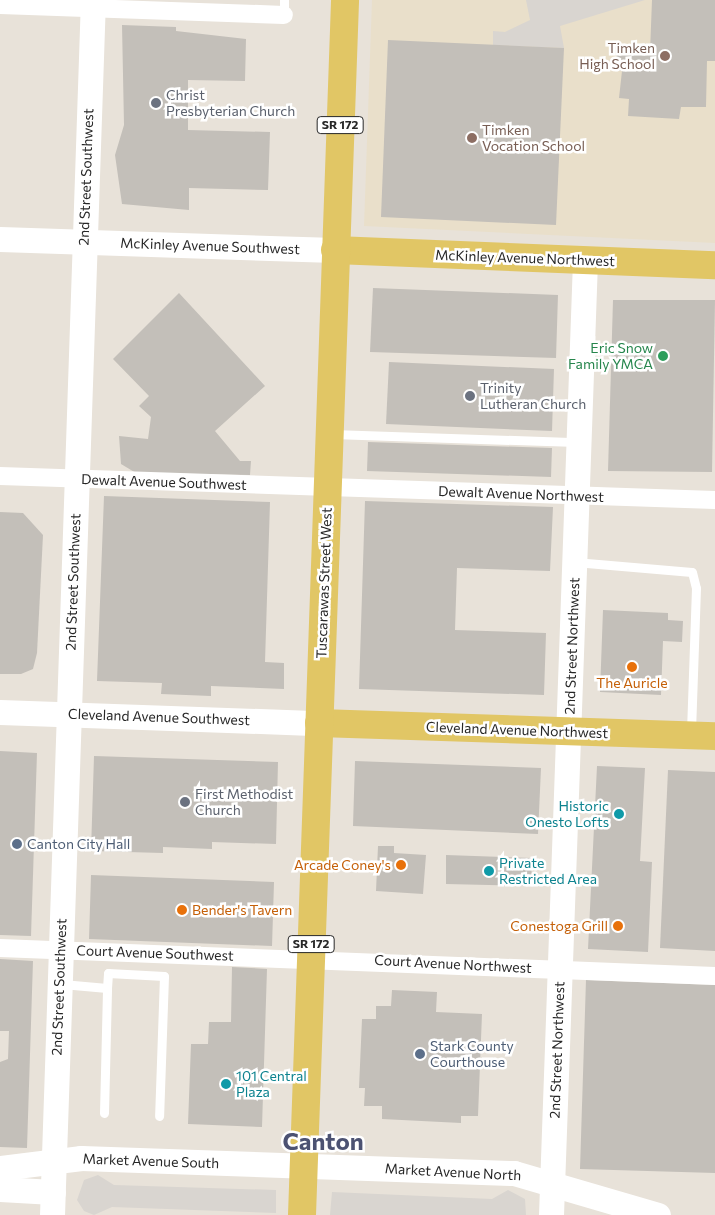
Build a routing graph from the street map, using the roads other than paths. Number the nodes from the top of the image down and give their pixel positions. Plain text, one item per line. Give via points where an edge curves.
1 (345, 0) edge
2 (93, 4) edge
3 (0, 5) edge
4 (284, 8) edge
5 (0, 240) edge
6 (84, 242) junction
7 (336, 250) junction
8 (585, 260) junction
9 (715, 266) edge
10 (330, 434) junction
11 (579, 442) junction
12 (0, 476) edge
13 (76, 479) junction
14 (327, 487) junction
15 (578, 497) junction
16 (715, 500) edge
17 (575, 562) junction
18 (0, 712) edge
19 (69, 714) junction
20 (319, 723) junction
21 (568, 732) junction
22 (703, 736) edge
23 (0, 948) edge
24 (60, 950) junction
25 (310, 958) junction
26 (560, 969) junction
27 (715, 976) edge
28 (59, 984) junction
29 (107, 988) junction
30 (104, 1113) dead end
31 (160, 1116) dead end
32 (53, 1164) junction
33 (303, 1166) junction
34 (0, 1168) edge
35 (552, 1180) junction
36 (0, 1189) edge
37 (53, 1203) edge
38 (302, 1215) edge
39 (552, 1215) edge
40 (658, 1215) edge

1 - 7 main road, Tuscarawas Street West / SR 172
2 - 3 street
2 - 4 street
2 - 6 street, 2nd Street Southwest
5 - 6 street, McKinley Avenue Southwest
6 - 7 street, McKinley Avenue Southwest
6 - 13 street, 2nd Street Southwest
7 - 8 main road, McKinley Avenue Northwest
7 - 10 main road, Tuscarawas Street West / SR 172
8 - 9 main road, McKinley Avenue Northwest
8 - 11 street, 2nd Street Northwest
10 - 11 lane
10 - 14 main road, Tuscarawas Street West / SR 172
11 - 15 street, 2nd Street Northwest
12 - 13 street, Dewalt Avenue Southwest
13 - 14 street, Dewalt Avenue Southwest
13 - 19 street, 2nd Street Southwest
14 - 15 street, Dewalt Avenue Northwest
14 - 20 main road, Tuscarawas Street West / SR 172
15 - 16 street, Dewalt Avenue Northwest
15 - 17 street, 2nd Street Northwest
17 - 21 street, 2nd Street Northwest
17 - 22 lane via 692,572 696,588
18 - 19 street, Cleveland Avenue Southwest
19 - 20 street, Cleveland Avenue Southwest
19 - 24 street, 2nd Street Southwest
20 - 21 main road, Cleveland Avenue Northwest
20 - 25 main road, Tuscarawas Street West / SR 172
21 - 22 main road, Cleveland Avenue Northwest
21 - 26 street, 2nd Street Northwest
23 - 24 street, Court Avenue Southwest
24 - 25 street, Court Avenue Southwest
24 - 28 street, 2nd Street Southwest
25 - 26 street, Court Avenue Northwest
25 - 33 main road, Tuscarawas Street West / SR 172
26 - 27 street, Court Avenue Northwest
26 - 35 street, 2nd Street Northwest
28 - 29 lane
28 - 32 street, 2nd Street Southwest
29 - 30 lane
29 - 31 lane via 108,973 164,976
32 - 33 street, Market Avenue South via 81,1158
32 - 34 street, Market Avenue South
32 - 37 street, 2nd Street Southwest
33 - 35 street, Market Avenue North via 514,1172
33 - 38 main road, SR 172
35 - 39 street, 2nd Street Northwest
35 - 40 street, Market Avenue North
36 - 37 street

